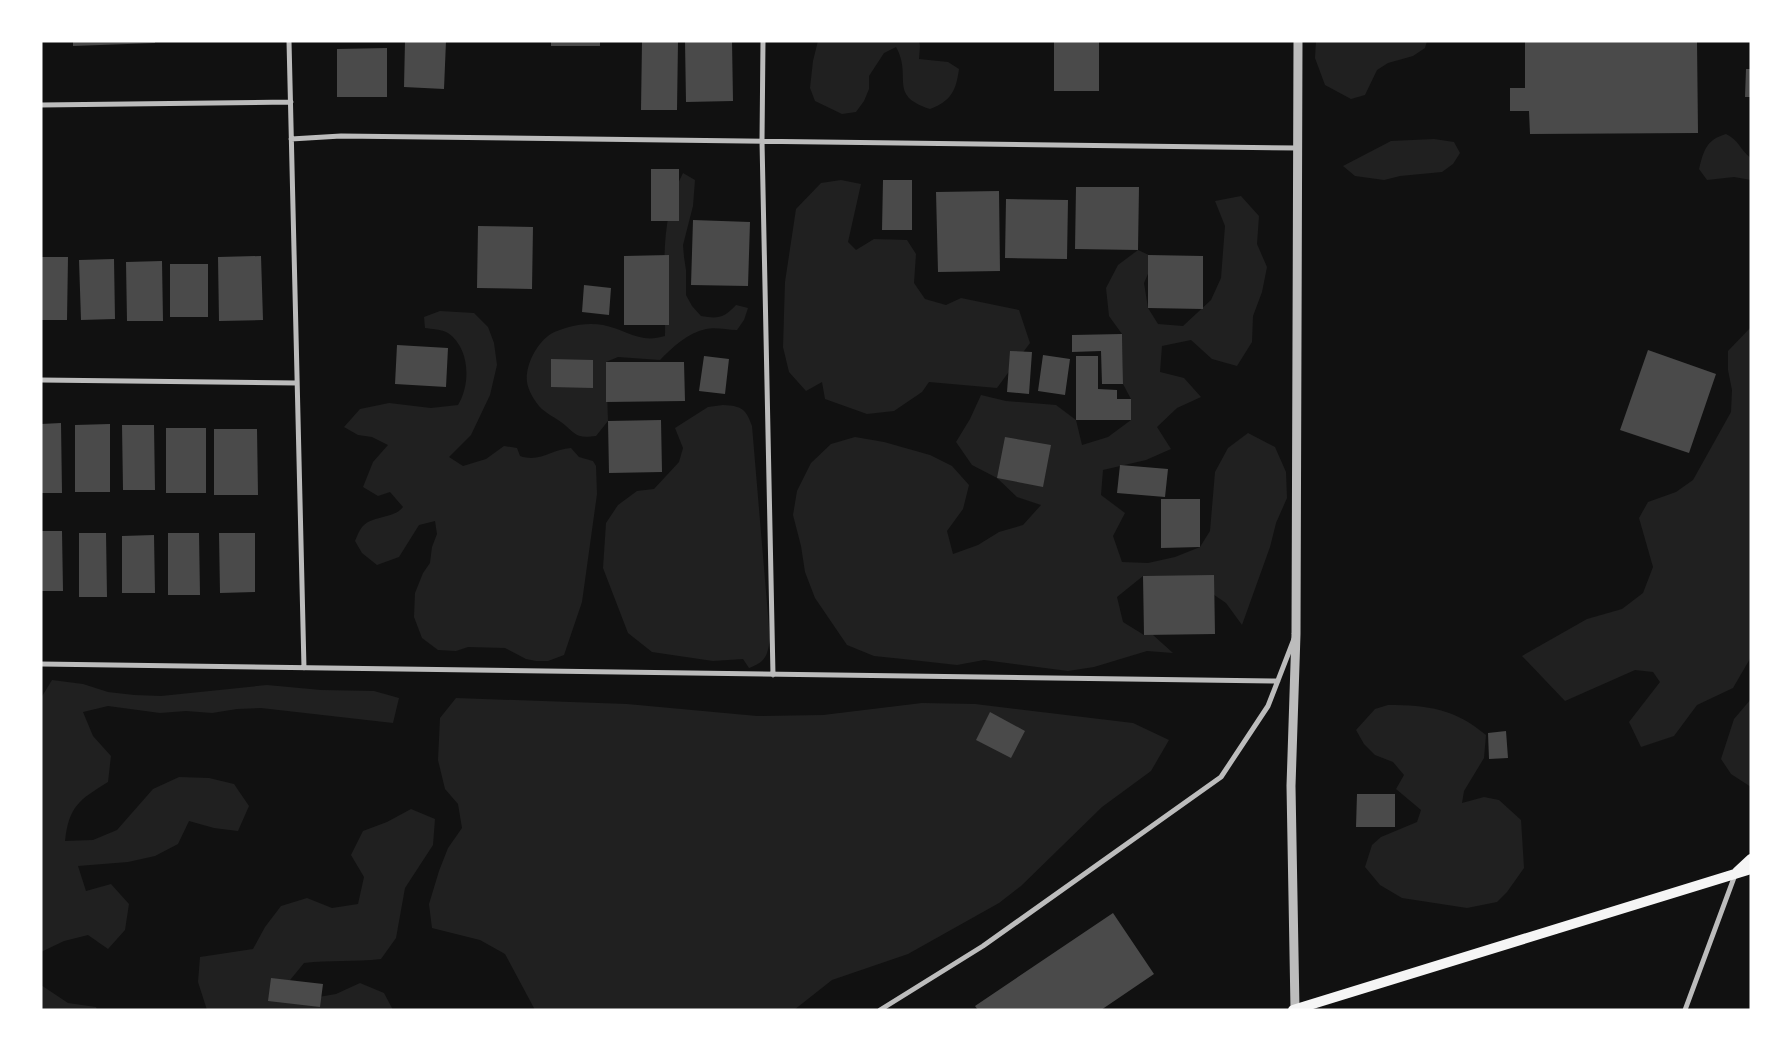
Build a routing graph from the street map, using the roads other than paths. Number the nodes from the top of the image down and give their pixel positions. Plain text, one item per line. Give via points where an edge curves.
1 (290, 41) edge
2 (763, 41) edge
3 (1298, 41) edge
4 (291, 102) junction
5 (41, 105) edge
6 (291, 139) junction
7 (762, 141) junction
8 (1298, 148) junction
9 (41, 380) edge
10 (297, 383) junction
11 (1296, 634) junction
12 (41, 664) edge
13 (304, 668) junction
14 (773, 675) junction
15 (1278, 681) junction
16 (1751, 859) edge
17 (1751, 870) edge
18 (1735, 874) junction
19 (1294, 1009) edge
20 (880, 1010) edge
21 (1685, 1010) edge

1 - 4 street
2 - 7 street
3 - 8 street
4 - 5 street
4 - 6 street
6 - 7 street via 341,136
6 - 10 street
7 - 8 street
7 - 14 street
8 - 11 street
9 - 10 street
10 - 13 street
11 - 15 street
11 - 19 street via 1291,786
12 - 13 street
13 - 14 street
14 - 15 street
15 - 20 street via 1268,706 1221,778 983,946
16 - 18 main road
17 - 18 main road
18 - 19 main road
18 - 21 street

